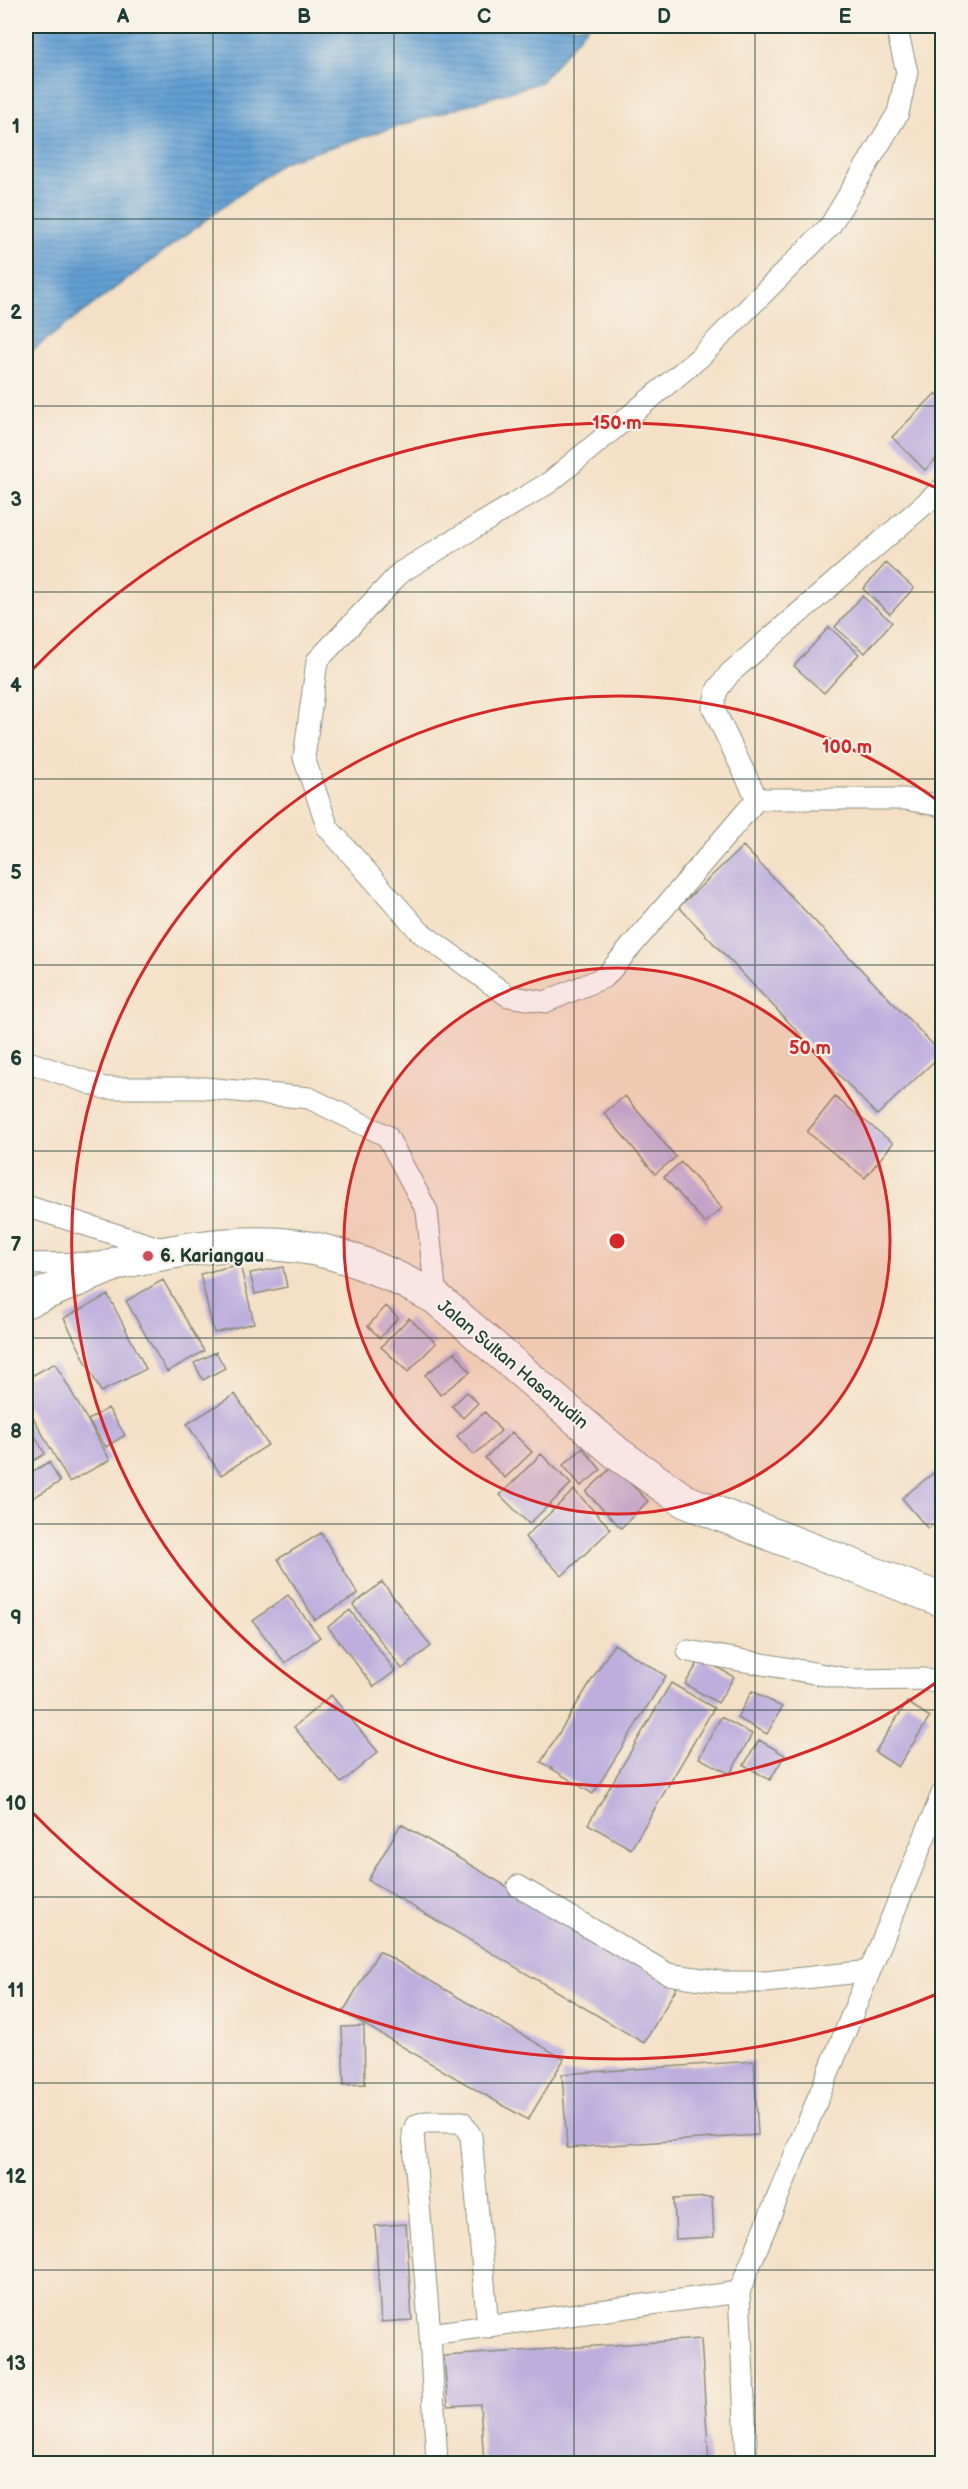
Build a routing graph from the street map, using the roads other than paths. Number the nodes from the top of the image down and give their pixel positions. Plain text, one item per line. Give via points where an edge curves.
1 (896, 26) edge
2 (942, 489) edge
3 (757, 800) junction
4 (942, 806) edge
5 (26, 1061) edge
6 (26, 1206) edge
7 (169, 1251) junction
8 (118, 1263) junction
9 (26, 1264) edge
10 (436, 1298) junction
11 (26, 1301) edge
12 (942, 1600) edge
13 (688, 1651) dead end
14 (942, 1684) edge
15 (942, 1794) edge
16 (518, 1886) dead end
17 (870, 1971) junction
18 (739, 2292) junction
19 (488, 2326) junction
20 (430, 2334) junction
21 (437, 2463) edge
22 (747, 2463) edge

1 - 3 lane via 907,72 898,113 830,226 699,358 550,482 401,572 317,662 304,759 328,828 420,932 508,996 545,1002 605,977
2 - 3 lane via 730,673 717,690 713,708
3 - 4 lane via 904,798
5 - 10 lane via 104,1088 205,1088 309,1098 387,1136 427,1211
6 - 7 lane
7 - 8 main road, Jalan Sultan Hasanudin
7 - 10 main road, Jalan Sultan Hasanudin via 271,1244 330,1252
8 - 9 lane
8 - 11 main road, Jalan Sultan Hasanudin
10 - 12 main road, Jalan Sultan Hasanudin via 618,1454 685,1501
13 - 14 lane via 855,1680 923,1679
15 - 17 lane
16 - 17 lane via 668,1974 722,1982 766,1982
17 - 18 lane
18 - 19 lane
18 - 22 lane
19 - 20 lane
19 - 20 lane via 471,2136 462,2122 426,2122 416,2126 412,2133
20 - 21 lane

